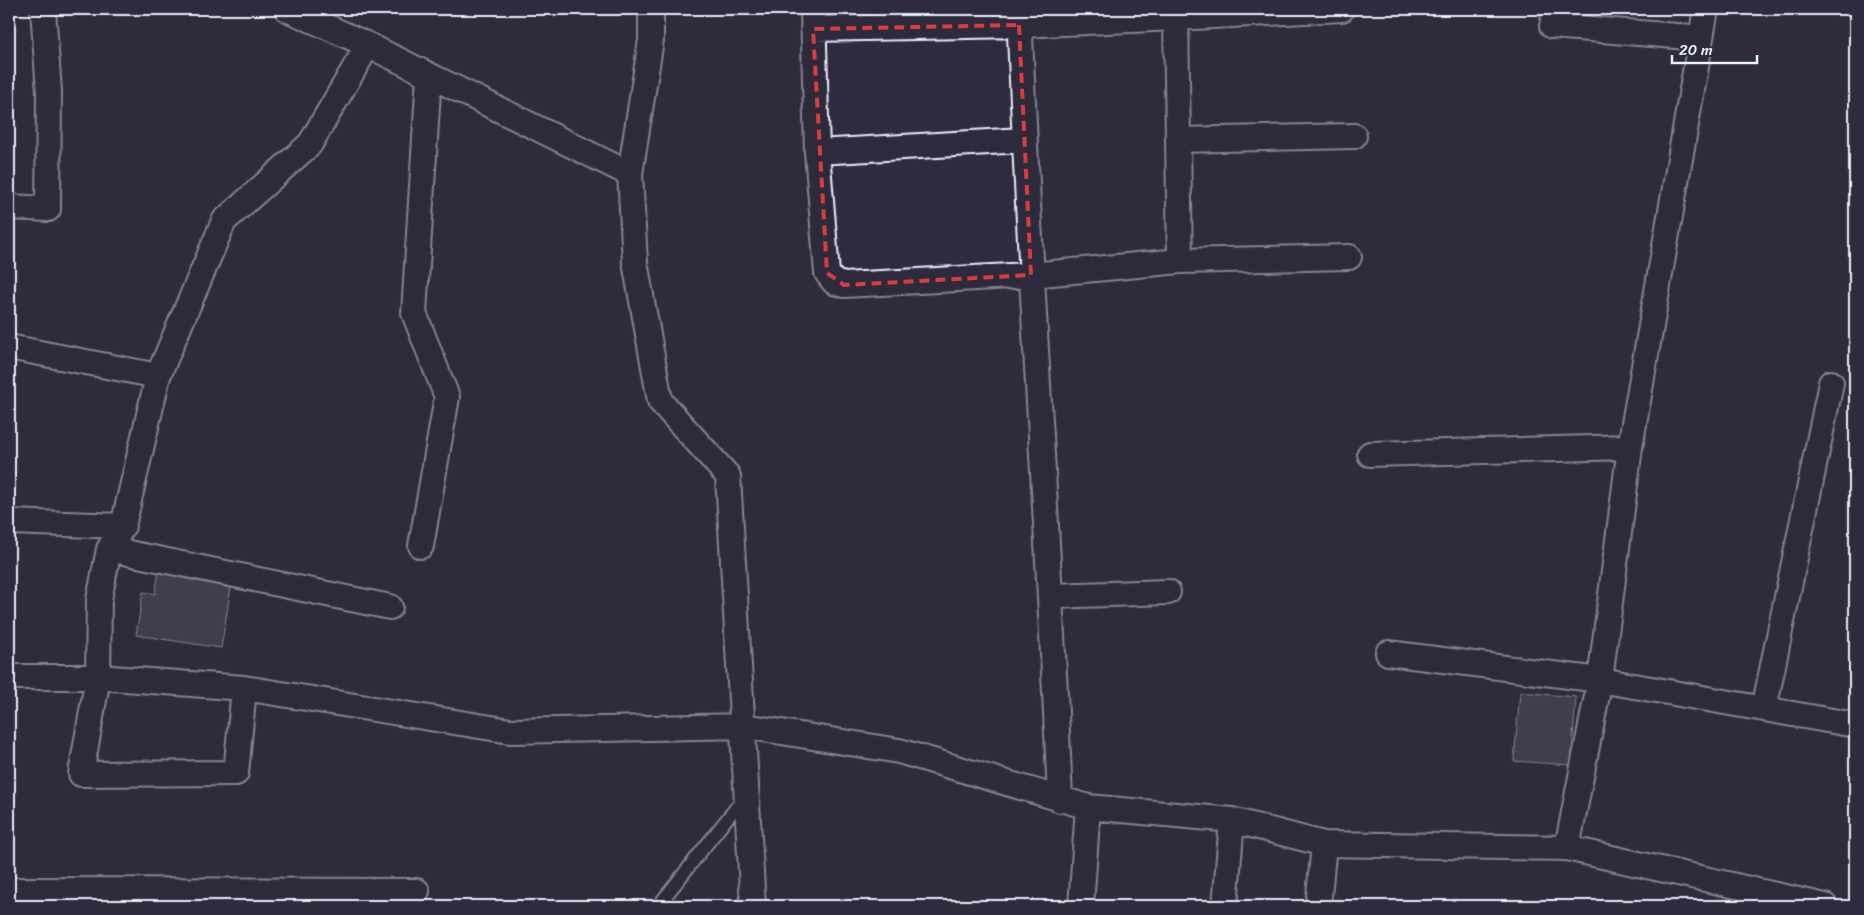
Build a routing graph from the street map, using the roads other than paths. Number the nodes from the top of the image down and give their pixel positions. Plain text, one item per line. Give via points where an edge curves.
1 (43, 9) edge
2 (288, 9) edge
3 (651, 9) edge
4 (1342, 9) edge
5 (1555, 9) edge
6 (1706, 9) edge
7 (1175, 13) edge
8 (1019, 17) edge
9 (813, 19) edge
10 (1701, 38) junction
11 (368, 45) junction
12 (430, 75) junction
13 (1354, 136) dead end
14 (1023, 140) junction
15 (1178, 140) junction
16 (818, 152) junction
17 (630, 174) junction
18 (9, 207) edge
19 (1349, 257) dead end
20 (1180, 261) junction
21 (1031, 275) junction
22 (9, 348) edge
23 (158, 376) junction
24 (1831, 383) dead end
25 (1630, 447) junction
26 (1370, 454) dead end
27 (9, 522) edge
28 (123, 526) junction
29 (421, 546) dead end
30 (109, 549) junction
31 (1168, 592) dead end
32 (1051, 596) junction
33 (390, 607) dead end
34 (1388, 653) dead end
35 (9, 676) edge
36 (98, 677) junction
37 (1600, 680) junction
38 (244, 688) junction
39 (1764, 709) junction
40 (1855, 725) edge
41 (744, 726) junction
42 (746, 795) junction
43 (1060, 800) junction
44 (1088, 807) junction
45 (1232, 820) junction
46 (1324, 844) junction
47 (1567, 848) junction
48 (9, 890) edge
49 (417, 891) dead end
50 (127, 898) edge
51 (658, 906) edge
52 (753, 906) edge
53 (1081, 906) edge
54 (1225, 906) edge
55 (1318, 906) edge
56 (1825, 906) edge

1 - 18 street via 49,92 48,209
2 - 11 street
3 - 17 street via 651,40
4 - 7 street
5 - 10 street via 1552,26
6 - 10 street
7 - 8 street
7 - 15 street
8 - 9 street
8 - 14 street
9 - 16 street
10 - 25 street
11 - 12 street
11 - 23 street via 310,144 224,221
12 - 17 street
12 - 29 street via 414,313 447,398
13 - 15 street
14 - 16 street
14 - 21 street
15 - 20 street
16 - 21 street via 827,273 834,282 844,285
17 - 41 street via 635,262 660,401 728,476
19 - 20 street
20 - 21 street
21 - 32 street
22 - 23 street
23 - 28 street
24 - 39 street
25 - 26 street
25 - 37 street
27 - 28 street
28 - 30 street
30 - 33 street
30 - 36 street via 99,600
31 - 32 street
32 - 43 street
34 - 37 street
35 - 36 street
36 - 38 street
36 - 38 street via 81,774 236,773
37 - 39 street
37 - 47 street
38 - 41 street via 510,731
39 - 40 street
41 - 42 street
41 - 43 street via 899,751
42 - 51 lane
42 - 52 street
43 - 44 street
44 - 45 street
44 - 53 street
45 - 46 street
45 - 54 street
46 - 47 street
46 - 55 street
47 - 56 street
48 - 50 street
49 - 50 street

